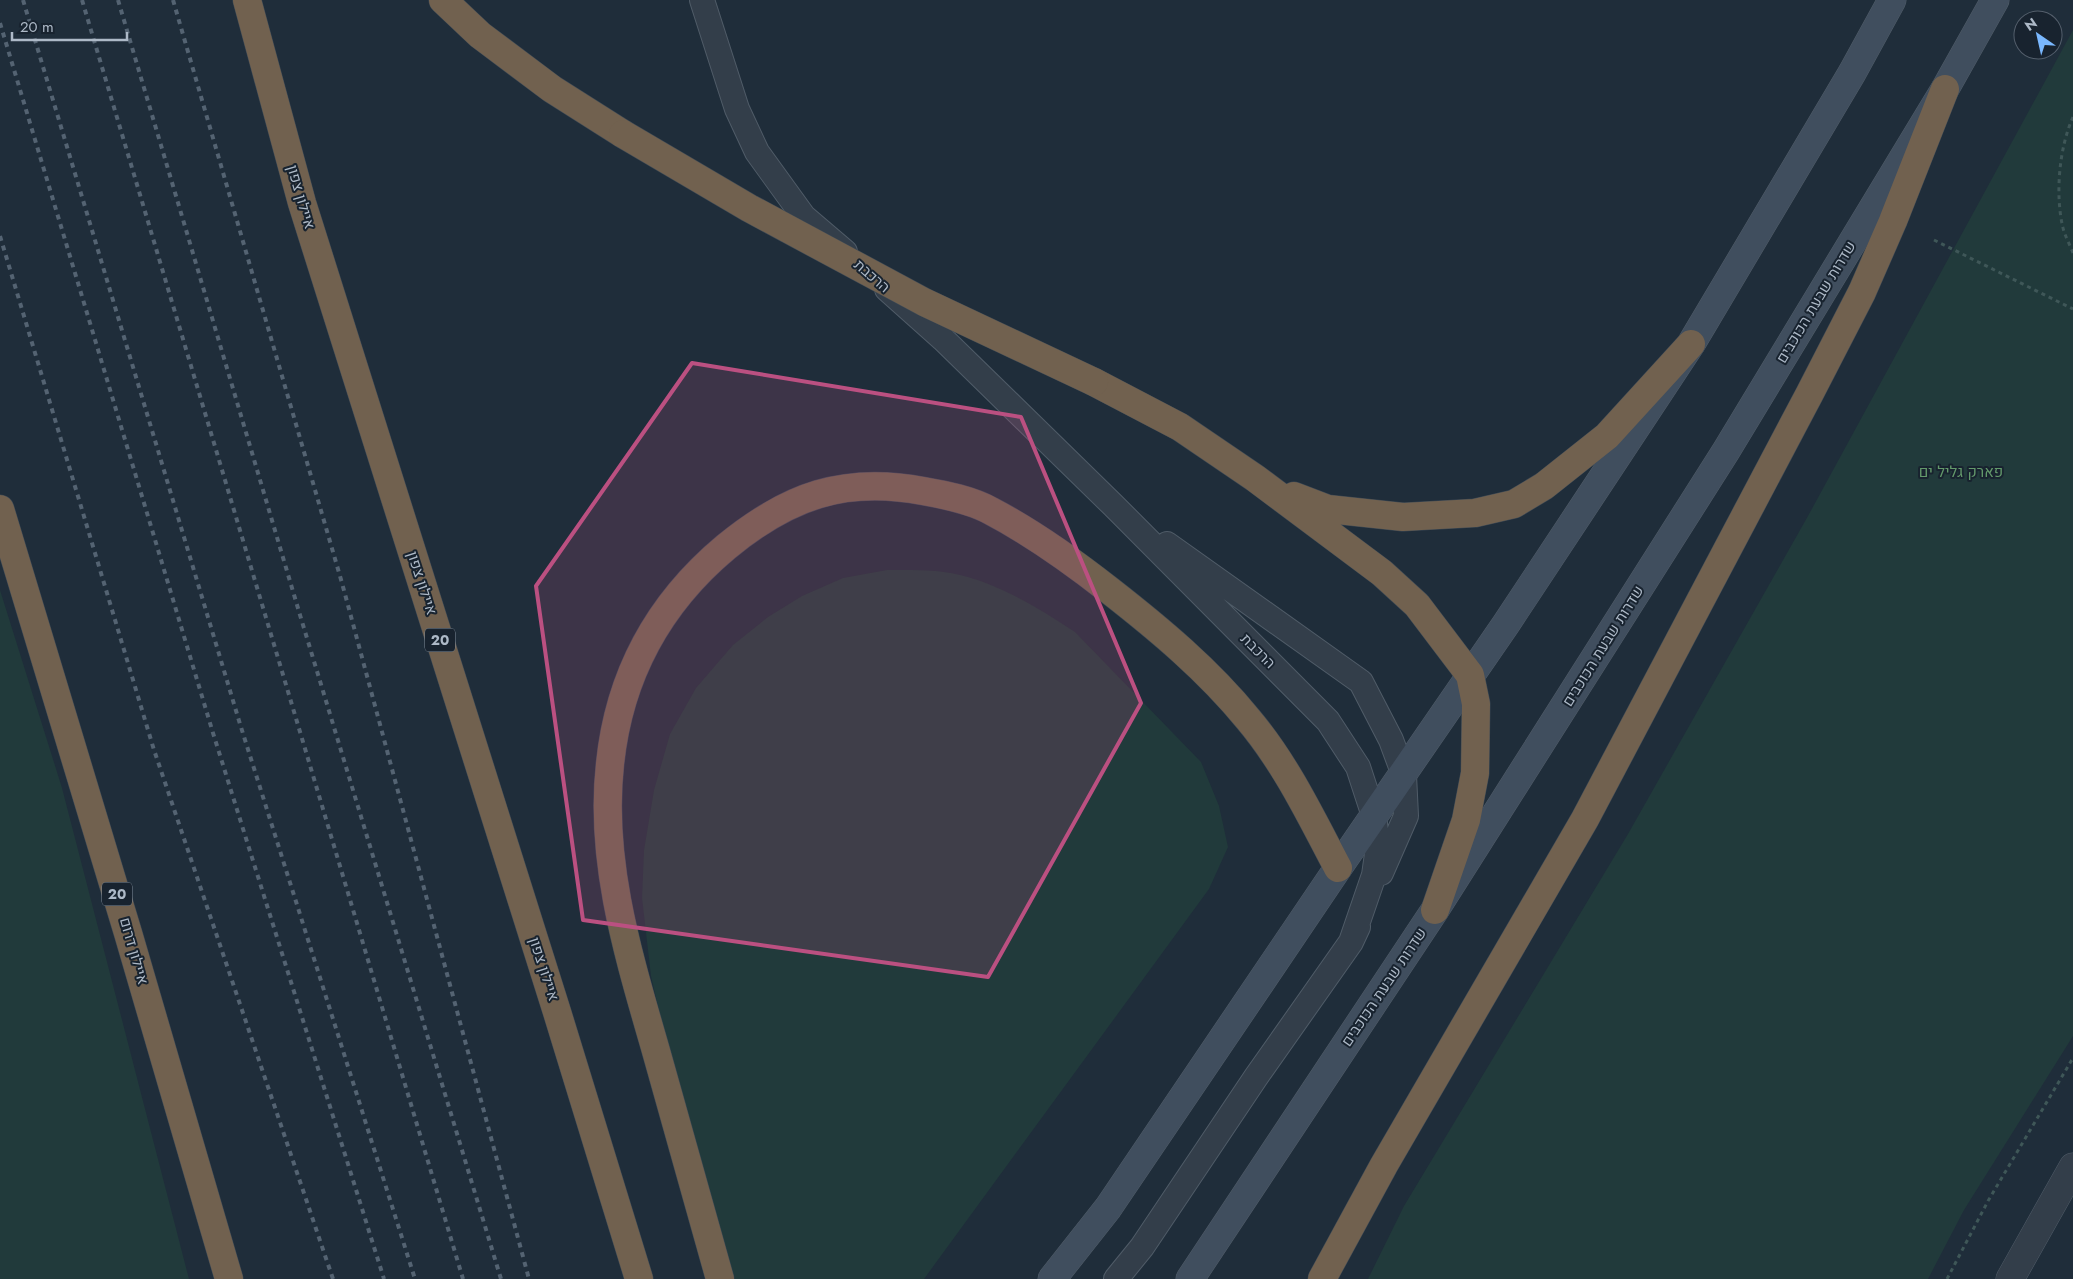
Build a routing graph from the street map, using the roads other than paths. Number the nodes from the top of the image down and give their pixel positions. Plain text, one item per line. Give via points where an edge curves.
1 (247, 0) edge
2 (443, 0) edge
3 (702, 0) edge
4 (1892, 0) edge
5 (1995, 0) edge
6 (1945, 89) junction
7 (1690, 344) junction
8 (1255, 478) junction
9 (1113, 505) junction
10 (0, 509) edge
11 (1470, 675) junction
12 (1404, 775) junction
13 (1374, 816) junction
14 (1338, 868) junction
15 (1435, 910) junction
16 (1351, 942) junction
17 (2073, 1167) edge
18 (229, 1279) edge
19 (639, 1279) edge
20 (720, 1279) edge
21 (1052, 1279) edge
22 (1116, 1279) edge
23 (1190, 1279) edge
24 (1322, 1279) edge
25 (2010, 1279) edge

1 - 19 highway, איילון צפון / 20 via 302,203
2 - 8 highway, bridge via 480,35 552,89 623,134 749,208 924,302 1094,382 1180,427
3 - 9 lane, הרכבת via 737,109 757,152 804,217 943,339
4 - 7 main road
5 - 6 main road, שדרות שבעת הכוכבים
6 - 15 main road, שדרות שבעת הכוכבים via 1726,451
6 - 24 highway via 1866,283 1810,393 1584,819 1384,1165
7 - 8 highway via 1607,436 1544,486 1514,504 1475,513 1440,516 1359,513 1328,509
7 - 11 main road
8 - 11 highway via 1382,573 1418,605
9 - 12 lane, הרכבת via 1361,682 1391,740
9 - 13 lane, הרכבת via 1328,721 1358,767
10 - 18 highway, איילון דרום / 20
11 - 12 main road
11 - 15 highway via 1476,704 1475,773 1466,820
12 - 13 main road
12 - 16 lane via 1406,816
13 - 14 main road
13 - 16 lane via 1378,847 1374,875
14 - 20 highway via 1286,771 1249,719 1210,678 1165,634 1046,543 988,509 950,496 904,487 859,486 819,493 778,510 743,533 708,562 670,605 645,644 625,689 616,722 607,808 610,865 633,972
14 - 21 main road via 1108,1208
15 - 23 main road, שדרות שבעת הכוכבים
16 - 22 lane via 1142,1247
17 - 25 street

